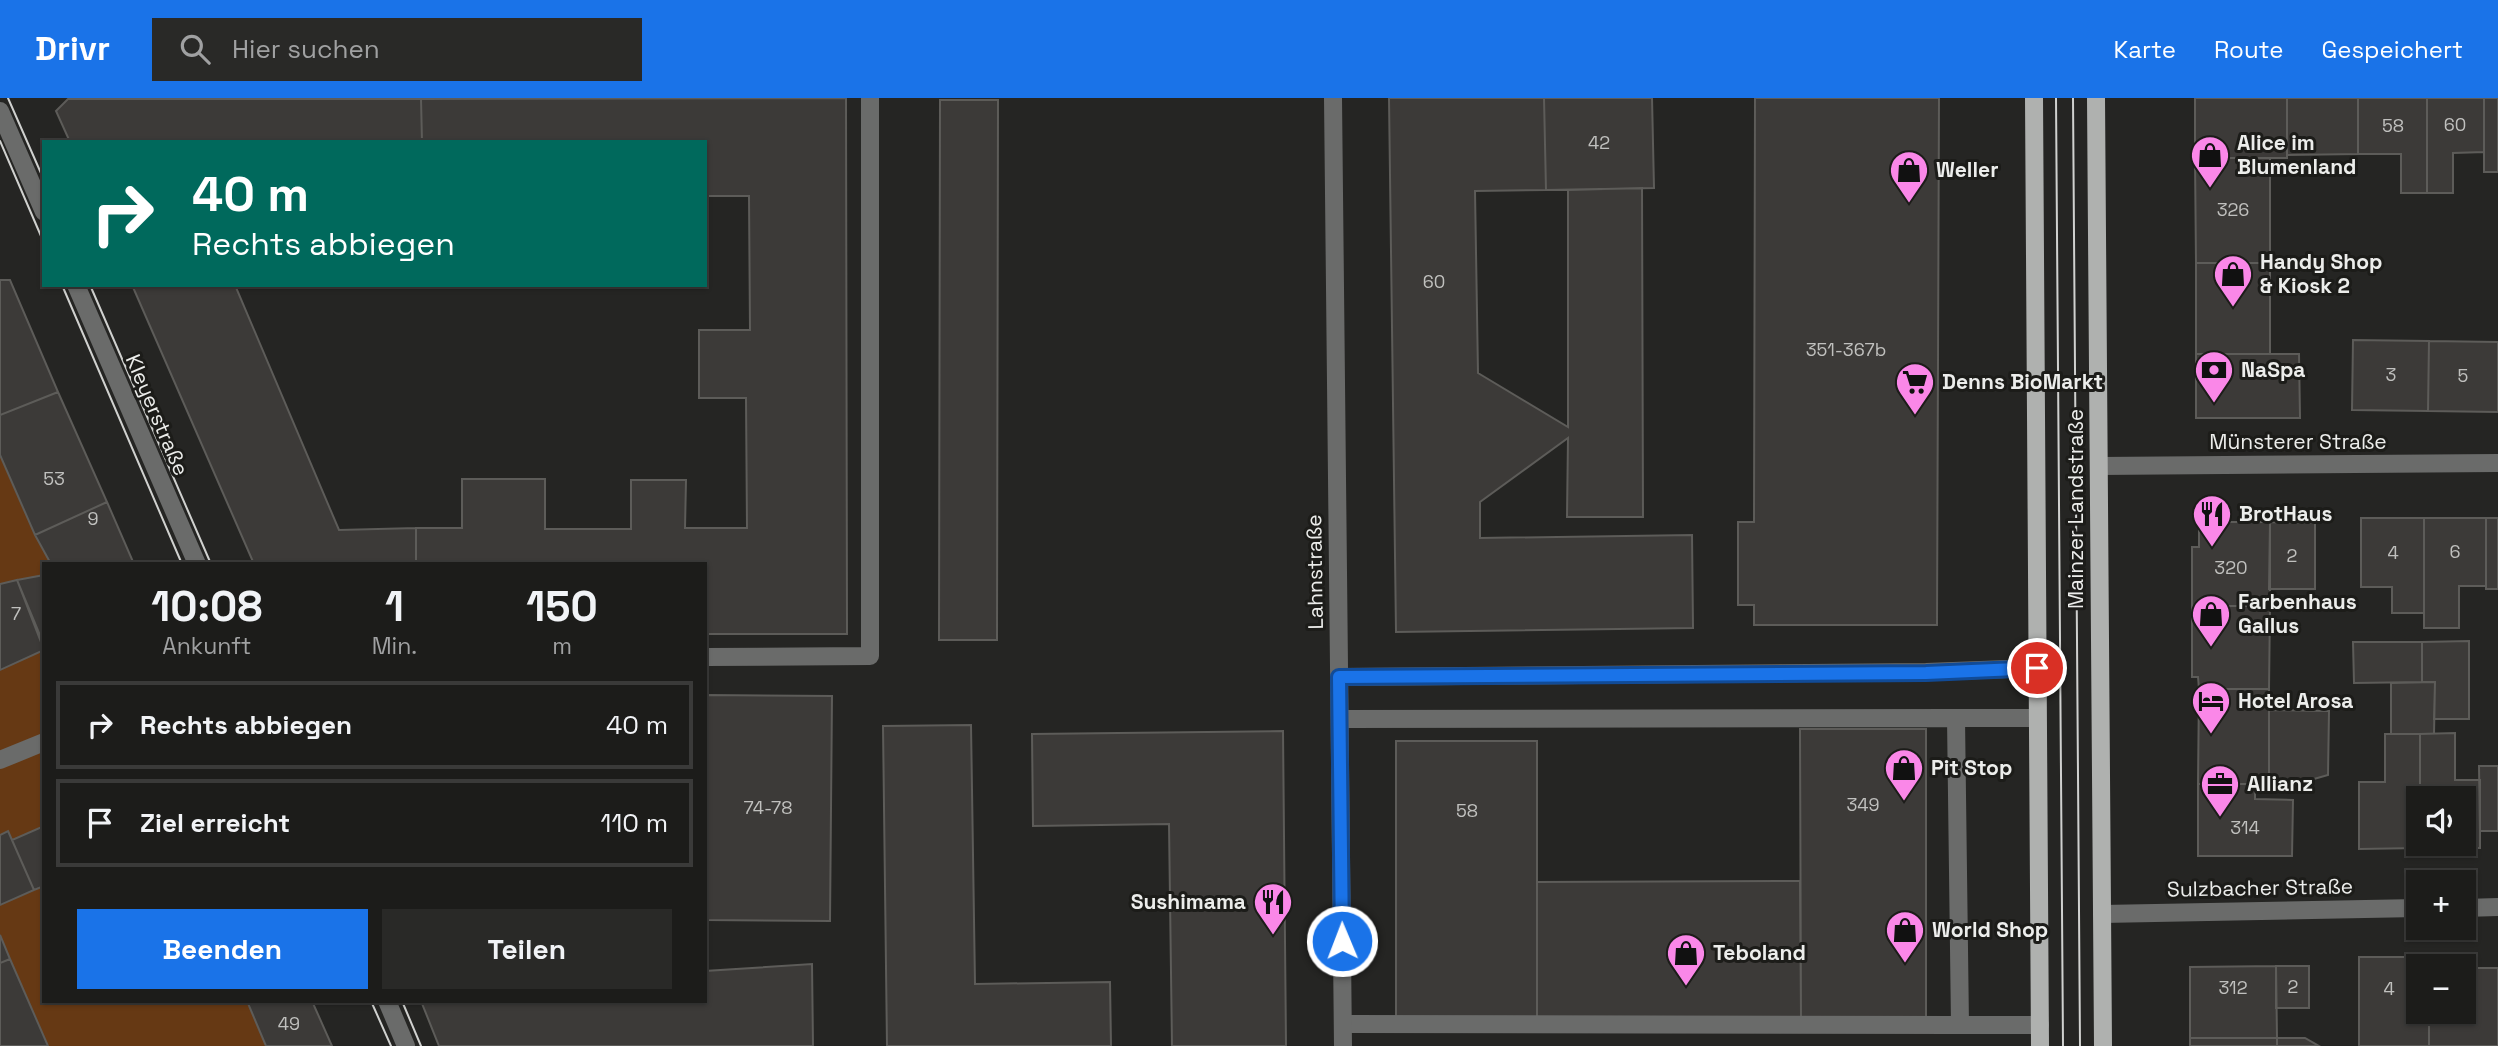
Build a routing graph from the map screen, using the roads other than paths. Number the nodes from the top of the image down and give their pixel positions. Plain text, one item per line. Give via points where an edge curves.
1 (870, 98) edge
2 (1333, 98) edge
3 (2034, 98) edge
4 (2096, 98) edge
5 (0, 111) edge
6 (42, 207) edge
7 (77, 287) edge
8 (2498, 463) edge
9 (2099, 466) junction
10 (196, 562) edge
11 (707, 657) edge
12 (2037, 668) junction
13 (1339, 677) junction
14 (1956, 718) junction
15 (2037, 718) junction
16 (1340, 719) junction
17 (42, 743) edge
18 (0, 760) edge
19 (2498, 907) edge
20 (2406, 908) edge
21 (2476, 908) edge
22 (2102, 914) junction
23 (388, 1003) edge
24 (1343, 1024) junction
25 (1960, 1025) junction
26 (2040, 1025) junction
27 (407, 1046) edge
28 (1343, 1046) edge
29 (2040, 1046) edge
30 (2103, 1046) edge

1 - 11 street via 870,656
2 - 13 street, Lahnstraße
3 - 12 main road, Mainzer Landstraße
4 - 9 main road, Mainzer Landstraße
5 - 6 street
7 - 10 street, Kleyerstraße
8 - 9 street, Münsterer Straße
9 - 22 main road, Mainzer Landstraße
12 - 13 street via 1926,673
12 - 15 main road, Mainzer Landstraße
13 - 16 street, Lahnstraße
14 - 15 street
14 - 16 street
14 - 25 street
15 - 26 main road, Mainzer Landstraße
16 - 24 street, Lahnstraße
17 - 18 street
19 - 21 street
20 - 22 street, Sulzbacher Straße
22 - 30 main road, Mainzer Landstraße
23 - 27 street
24 - 25 street
24 - 28 street, Lahnstraße
25 - 26 street
26 - 29 main road, Mainzer Landstraße

